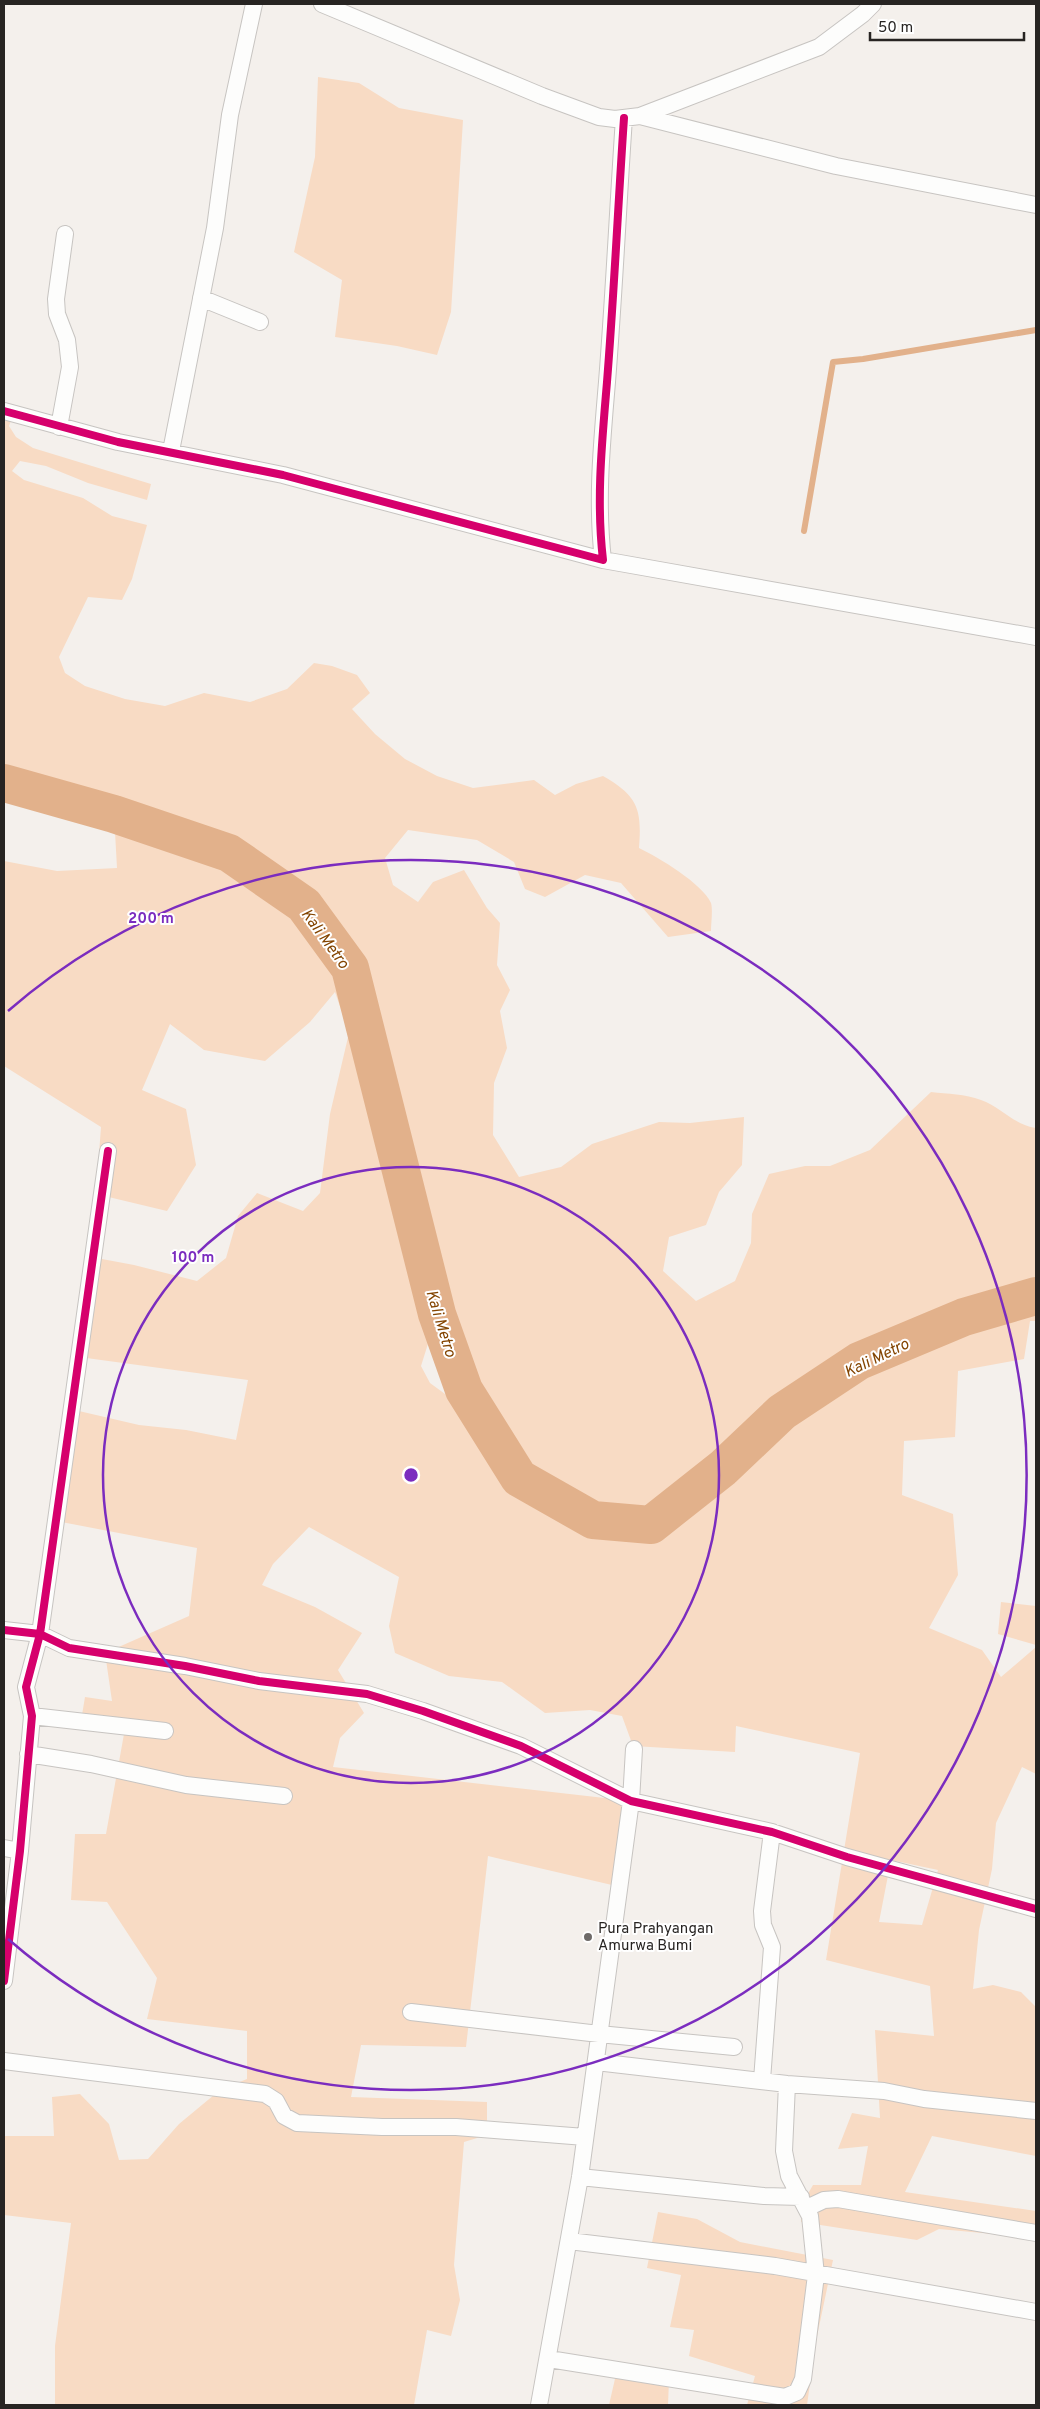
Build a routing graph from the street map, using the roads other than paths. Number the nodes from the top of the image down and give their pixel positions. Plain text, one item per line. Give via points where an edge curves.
1 (254, 4) edge
2 (322, 4) edge
3 (873, 4) edge
4 (632, 117) junction
5 (1036, 205) edge
6 (65, 234) dead end
7 (201, 298) junction
8 (260, 322) dead end
9 (4, 411) edge
10 (59, 427) junction
11 (170, 451) junction
12 (603, 560) junction
13 (1036, 637) edge
14 (108, 1151) dead end
15 (4, 1630) edge
16 (40, 1634) junction
17 (32, 1716) junction
18 (165, 1731) dead end
19 (634, 1749) dead end
20 (28, 1754) junction
21 (284, 1796) dead end
22 (631, 1801) junction
23 (772, 1832) junction
24 (4, 1848) edge
25 (20, 1850) junction
26 (8, 1906) edge
27 (1036, 1909) edge
28 (4, 1981) edge
29 (410, 2012) dead end
30 (599, 2034) junction
31 (734, 2047) dead end
32 (4, 2061) edge
33 (596, 2062) junction
34 (762, 2080) junction
35 (787, 2084) junction
36 (1036, 2111) edge
37 (585, 2137) junction
38 (580, 2177) junction
39 (804, 2202) junction
40 (1036, 2233) edge
41 (569, 2241) junction
42 (816, 2275) junction
43 (1036, 2312) edge
44 (549, 2358) junction
45 (539, 2405) edge

1 - 7 street via 230,115 215,228
2 - 4 street via 599,117
3 - 4 street via 819,47
4 - 5 street via 836,166
4 - 12 street via 599,461 599,527
6 - 10 street via 56,299 57,314 67,340 70,367
7 - 8 street
7 - 11 street
9 - 10 street
10 - 11 street
11 - 12 street via 283,475
12 - 13 street
14 - 16 street
15 - 16 street
16 - 17 street via 26,1687
16 - 22 street via 69,1648 259,1681 367,1694 521,1746
17 - 18 street
17 - 20 street
19 - 22 street
20 - 21 street via 186,1785
20 - 25 street
22 - 23 street
22 - 30 street
23 - 27 street via 847,1857
23 - 34 street via 762,1911 763,1925 772,1947
24 - 25 street
25 - 26 street
26 - 28 street
29 - 30 street
30 - 31 street
30 - 33 street
32 - 37 street via 265,2094 276,2101 284,2116 297,2123 456,2127
33 - 34 street
33 - 37 street
34 - 35 street
35 - 36 street via 884,2091 924,2099
35 - 39 street via 784,2151 789,2176
37 - 38 street
38 - 39 street
38 - 41 street
39 - 40 street via 838,2199
39 - 42 street via 810,2216
41 - 42 street via 775,2266
41 - 44 street
42 - 43 street
42 - 44 street via 803,2379 797,2392 784,2398
44 - 45 street

